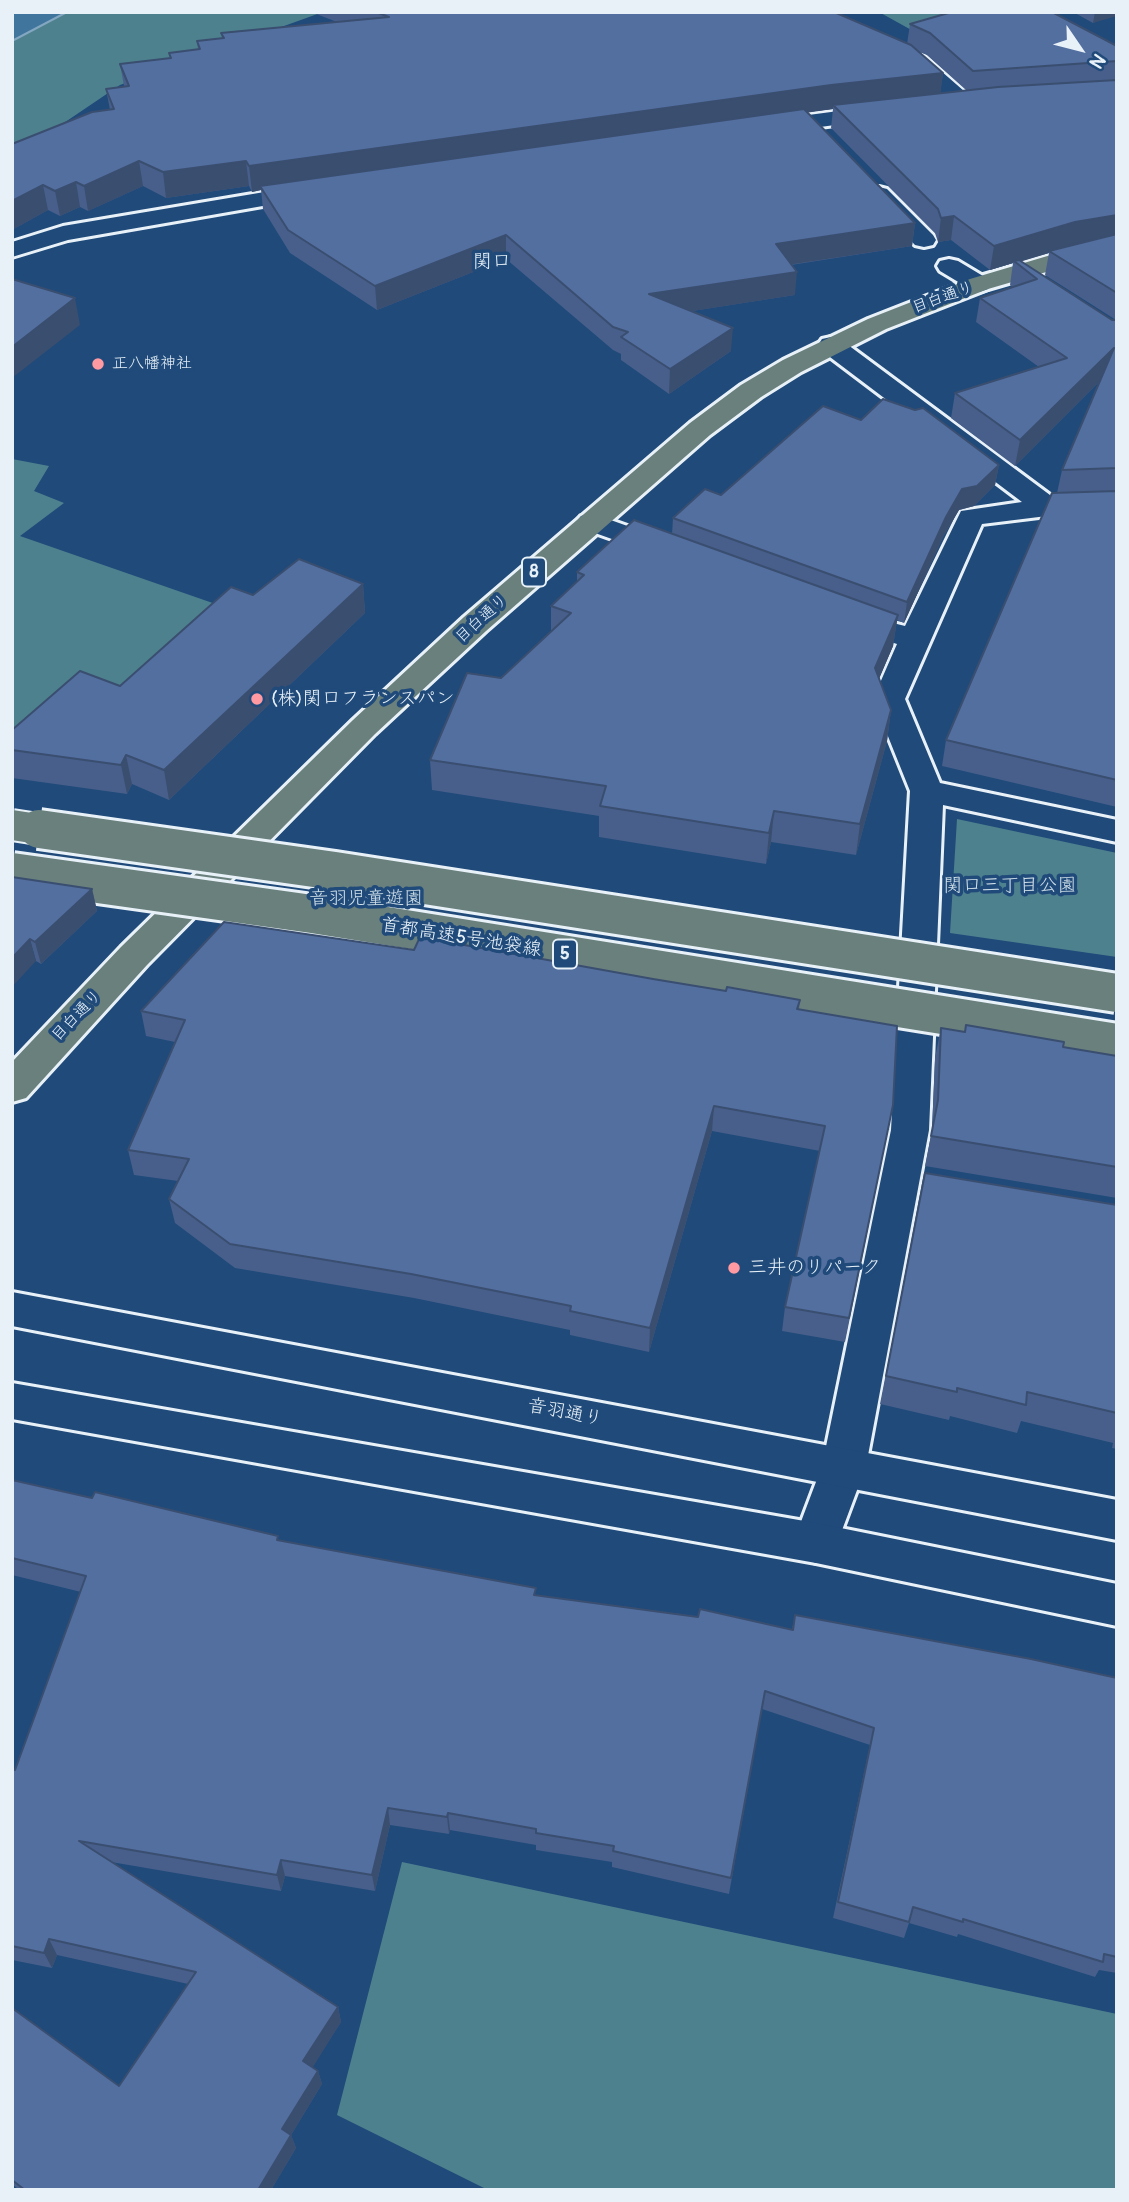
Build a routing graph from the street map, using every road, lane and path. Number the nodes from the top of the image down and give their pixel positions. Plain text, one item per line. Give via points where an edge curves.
1 (879, 45) edge
2 (940, 106) edge
3 (903, 110) edge
4 (808, 122) junction
5 (744, 131) edge
6 (827, 141) edge
7 (866, 181) edge
8 (331, 188) edge
9 (924, 240) dead end
10 (1117, 247) edge
11 (12, 250) edge
12 (949, 265) dead end
13 (1018, 272) junction
14 (979, 284) junction
15 (1047, 291) edge
16 (831, 345) junction
17 (1117, 505) edge
18 (1047, 507) junction
19 (591, 522) junction
20 (696, 561) edge
21 (863, 621) edge
22 (914, 640) junction
23 (927, 791) junction
24 (12, 825) edge
25 (1117, 831) edge
26 (12, 872) edge
27 (1117, 993) edge
28 (1117, 1043) edge
29 (12, 1088) edge
30 (899, 1180) junction
31 (940, 1187) edge
32 (12, 1309) edge
33 (12, 1401) edge
34 (844, 1466) junction
35 (1117, 1520) edge
36 (816, 1543) junction
37 (1117, 1605) edge

1 - 2 street via 917,62 974,102
3 - 4 street
4 - 5 street
4 - 6 street
7 - 9 street
8 - 11 street via 63,233
10 - 13 main road, 目白通り / 8
12 - 14 street
13 - 14 main road, 目白通り / 8
13 - 15 street
14 - 16 main road, 目白通り / 8
16 - 18 street
16 - 19 main road, 目白通り / 8 via 751,391
17 - 18 street
18 - 22 street via 971,517
19 - 20 street
19 - 29 main road, 目白通り / 8 via 354,737 134,956
21 - 22 street
22 - 23 street via 889,699
23 - 25 street
23 - 30 street via 910,1130
24 - 27 main road, bridge
26 - 28 main road, 首都高速5号池袋線 / 5, bridge via 326,916
30 - 31 street
30 - 34 street
32 - 34 street, 音羽通り
33 - 36 street
34 - 35 street, 音羽通り
34 - 36 street
36 - 37 street

